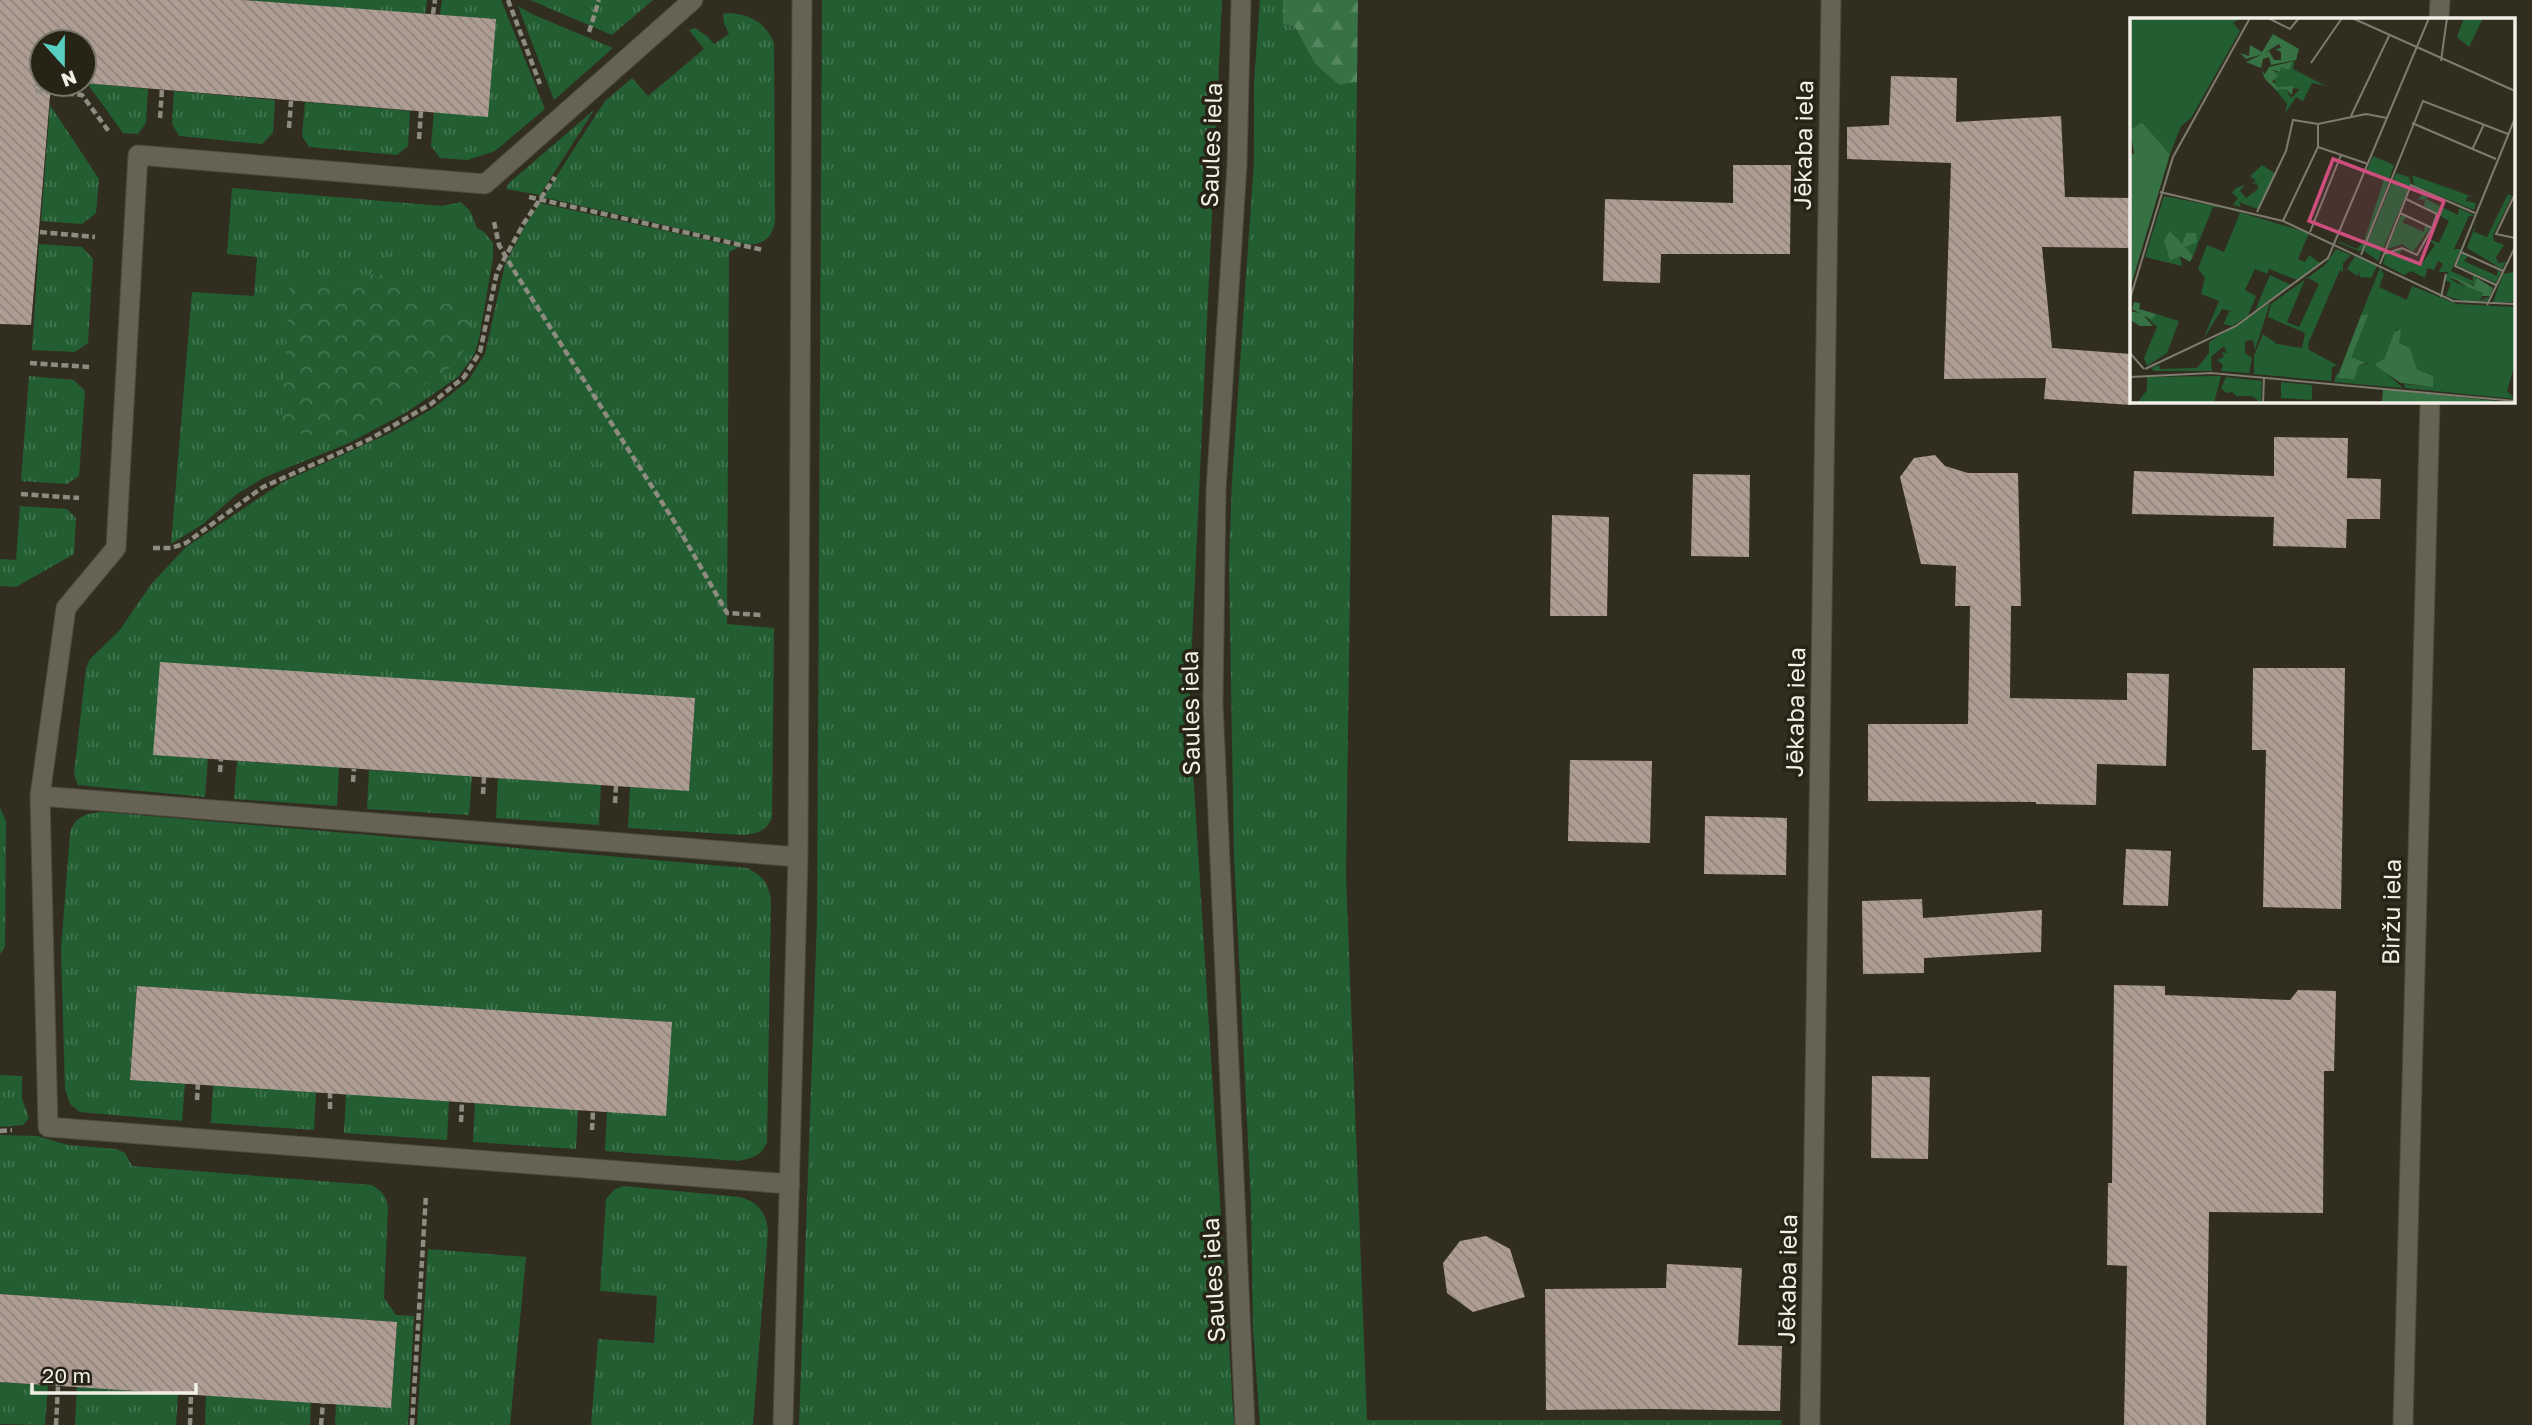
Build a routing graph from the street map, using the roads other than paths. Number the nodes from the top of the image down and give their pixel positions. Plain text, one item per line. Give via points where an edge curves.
1 (693, 0) edge
2 (802, 0) edge
3 (1241, 0) edge
4 (1831, 0) edge
5 (2440, 0) edge
6 (2440, 18) edge
7 (2430, 402) edge
8 (40, 796) junction
9 (798, 856) junction
10 (790, 1184) junction
11 (783, 1425) edge
12 (1245, 1425) edge
13 (1810, 1425) edge
14 (2403, 1425) edge

1 - 8 street via 485,184 138,155 117,548 66,608
2 - 9 street
3 - 12 street, Saules iela via 1237,165 1216,490 1213,703
4 - 13 street, Jēkaba iela
5 - 6 street
7 - 14 street, Biržu iela
8 - 9 street
8 - 10 street via 48,1127
9 - 10 street
10 - 11 street

